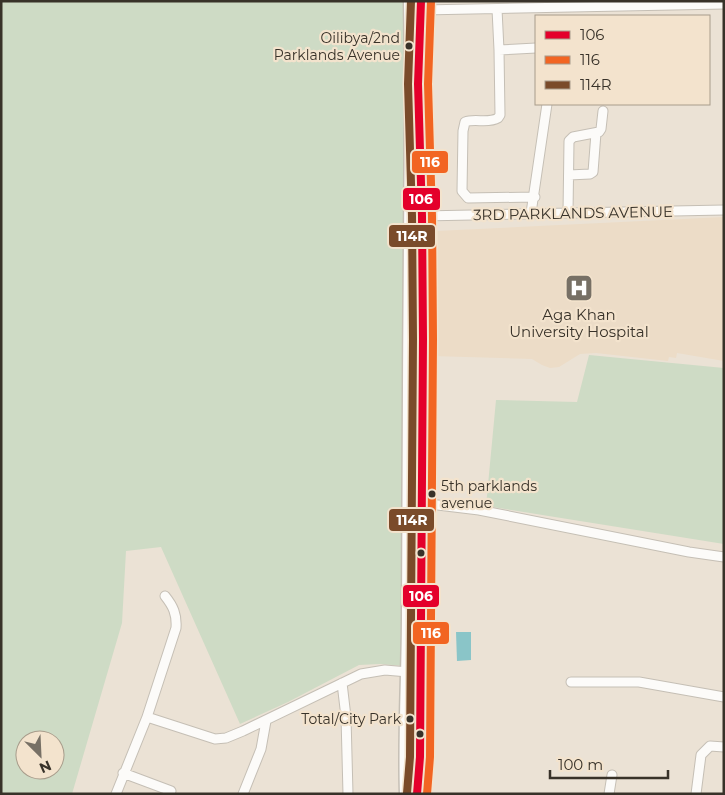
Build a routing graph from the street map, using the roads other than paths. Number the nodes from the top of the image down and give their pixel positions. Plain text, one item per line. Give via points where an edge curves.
1 (410, 1) edge
2 (663, 4) edge
3 (724, 4) edge
4 (421, 6) edge
5 (497, 9) junction
6 (535, 48) edge
7 (499, 50) junction
8 (547, 105) edge
9 (603, 111) dead end
10 (596, 133) junction
11 (569, 175) junction
12 (534, 197) junction
13 (724, 210) edge
14 (531, 213) junction
15 (568, 213) junction
16 (416, 216) junction
17 (421, 503) junction
18 (724, 557) edge
19 (165, 596) dead end
20 (408, 672) junction
21 (342, 682) junction
22 (571, 682) dead end
23 (724, 696) edge
24 (147, 717) junction
25 (266, 721) junction
26 (724, 747) edge
27 (124, 773) junction
28 (612, 774) dead end
29 (171, 791) dead end
30 (116, 794) edge
31 (244, 794) edge
32 (348, 794) edge
33 (406, 794) edge
34 (417, 794) edge
35 (609, 794) edge
36 (696, 794) edge

1 - 16 main road
2 - 3 street
2 - 5 street
4 - 5 street
4 - 16 main road
5 - 7 street
6 - 7 street
7 - 12 street via 500,115 492,121 464,122 462,191 468,198
8 - 12 street
9 - 10 street via 601,129
10 - 11 street via 569,141
10 - 11 street via 593,172
11 - 15 street
12 - 14 street
13 - 15 street, 3RD PARKLANDS AVENUE
14 - 15 street, 3RD PARKLANDS AVENUE
14 - 16 street, 3RD PARKLANDS AVENUE
16 - 17 main road
16 - 20 main road via 407,514
17 - 18 street via 479,510
17 - 34 main road
19 - 24 street via 174,609 176,628
20 - 21 street via 373,671
20 - 33 main road via 404,741
21 - 25 street
21 - 32 street
22 - 23 street via 639,682
24 - 25 street via 215,739 226,738
24 - 27 street
25 - 31 street via 260,750
26 - 36 street via 710,746 701,755
27 - 29 street
27 - 30 street
28 - 35 street

